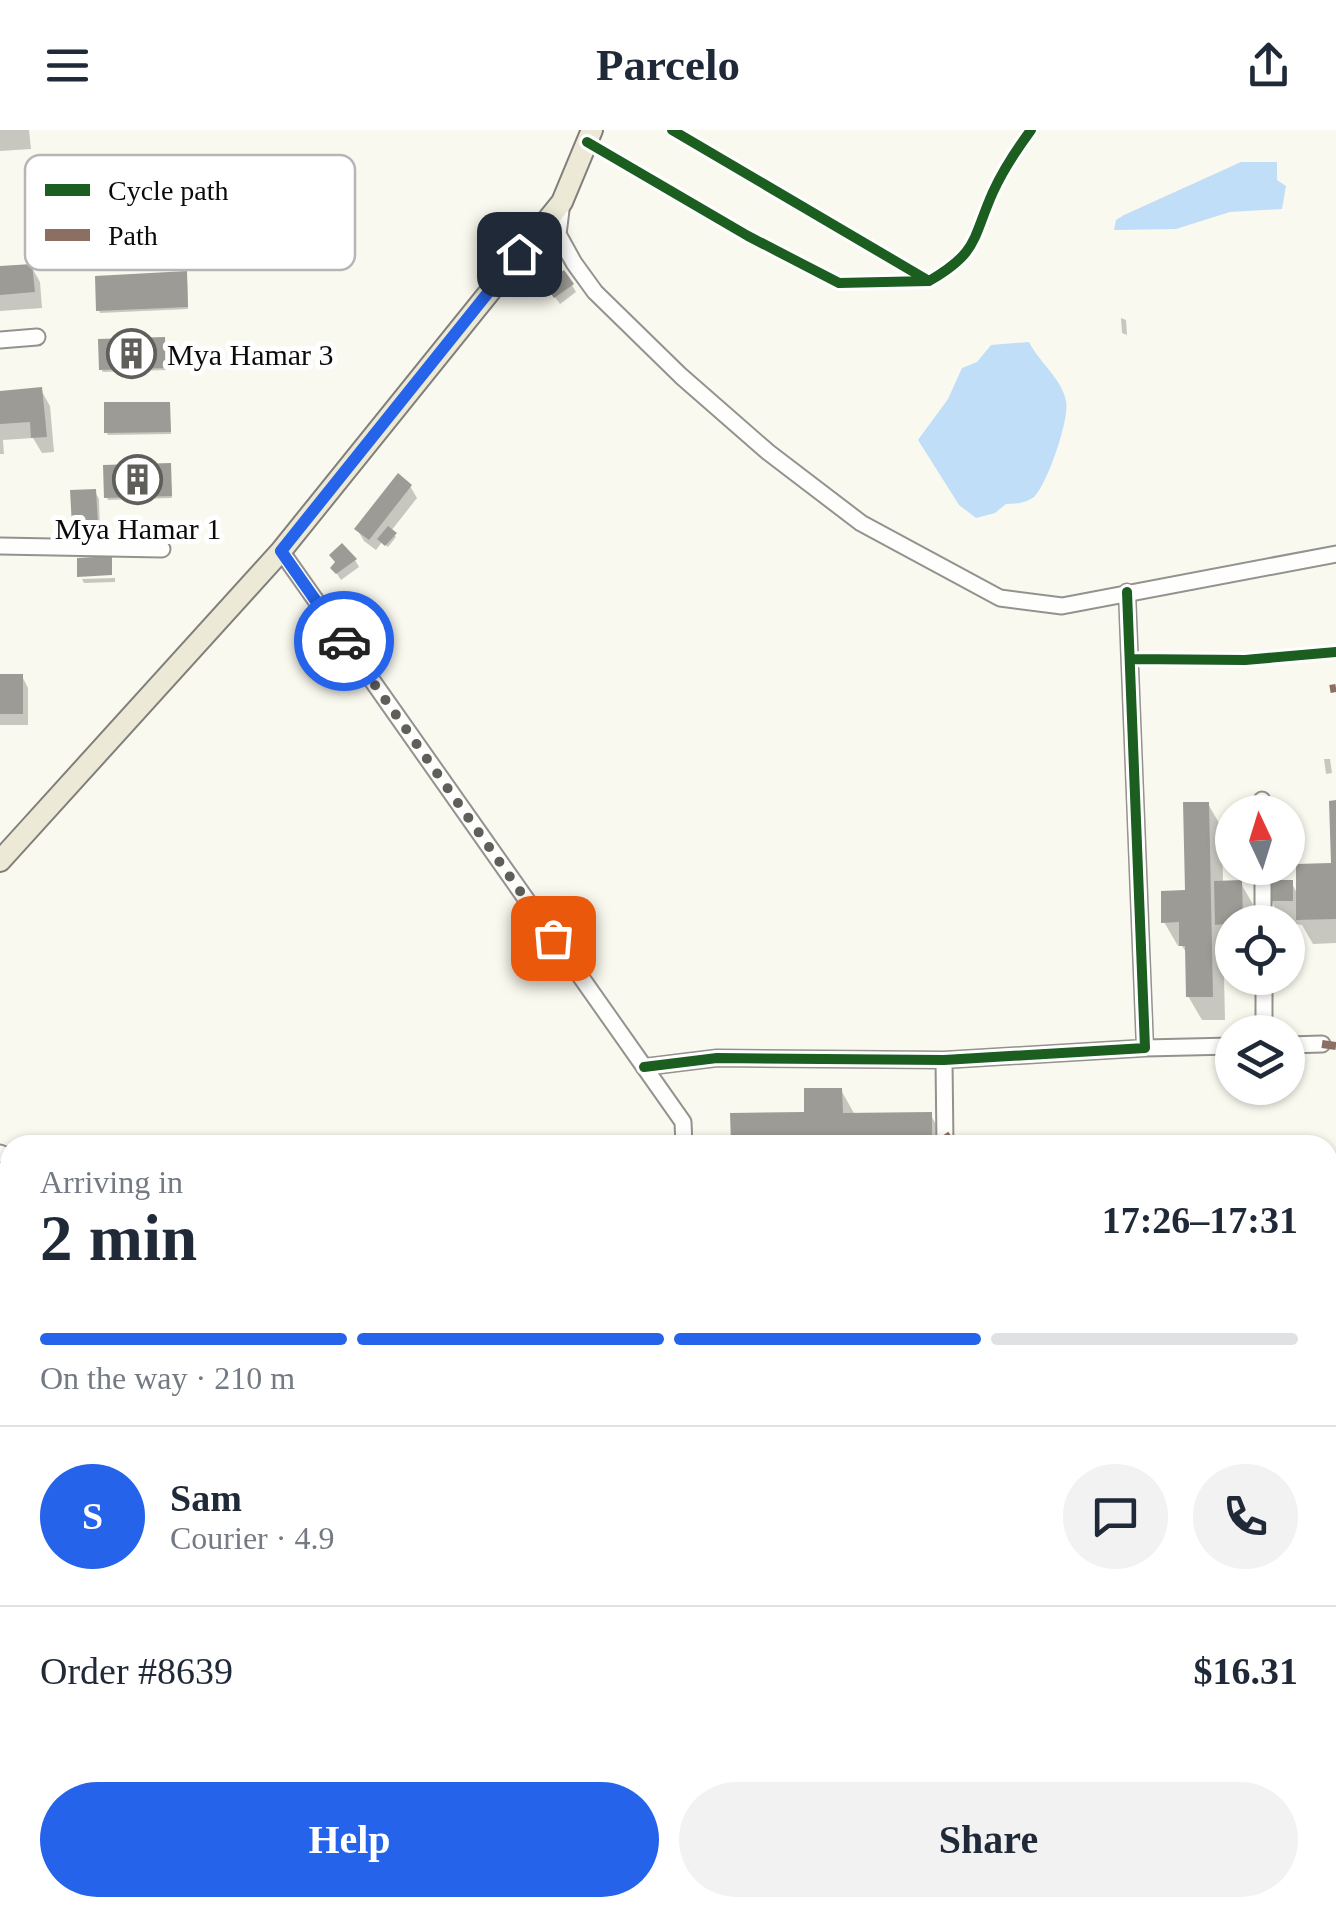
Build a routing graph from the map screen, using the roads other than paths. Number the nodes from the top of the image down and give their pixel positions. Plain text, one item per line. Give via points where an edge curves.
1 (592, 130) edge
2 (562, 202) junction
3 (37, 337) dead end
4 (0, 340) edge
5 (0, 546) edge
6 (162, 549) dead end
7 (281, 551) junction
8 (1336, 554) edge
9 (1127, 592) junction
10 (0, 861) edge
11 (1305, 1044) edge
12 (1322, 1044) dead end
13 (1215, 1046) edge
14 (1145, 1048) junction
15 (944, 1060) junction
16 (644, 1067) junction
17 (684, 1135) edge
18 (945, 1135) edge

1 - 2 main road
2 - 7 main road
2 - 9 street via 558,234 595,292 680,376 860,523 1000,598 1062,606
3 - 4 street
5 - 6 street
7 - 10 main road
7 - 16 street
8 - 9 street
9 - 14 street
11 - 12 street
13 - 14 street
14 - 15 street
15 - 16 street via 717,1058
15 - 18 street
16 - 17 street via 683,1122

